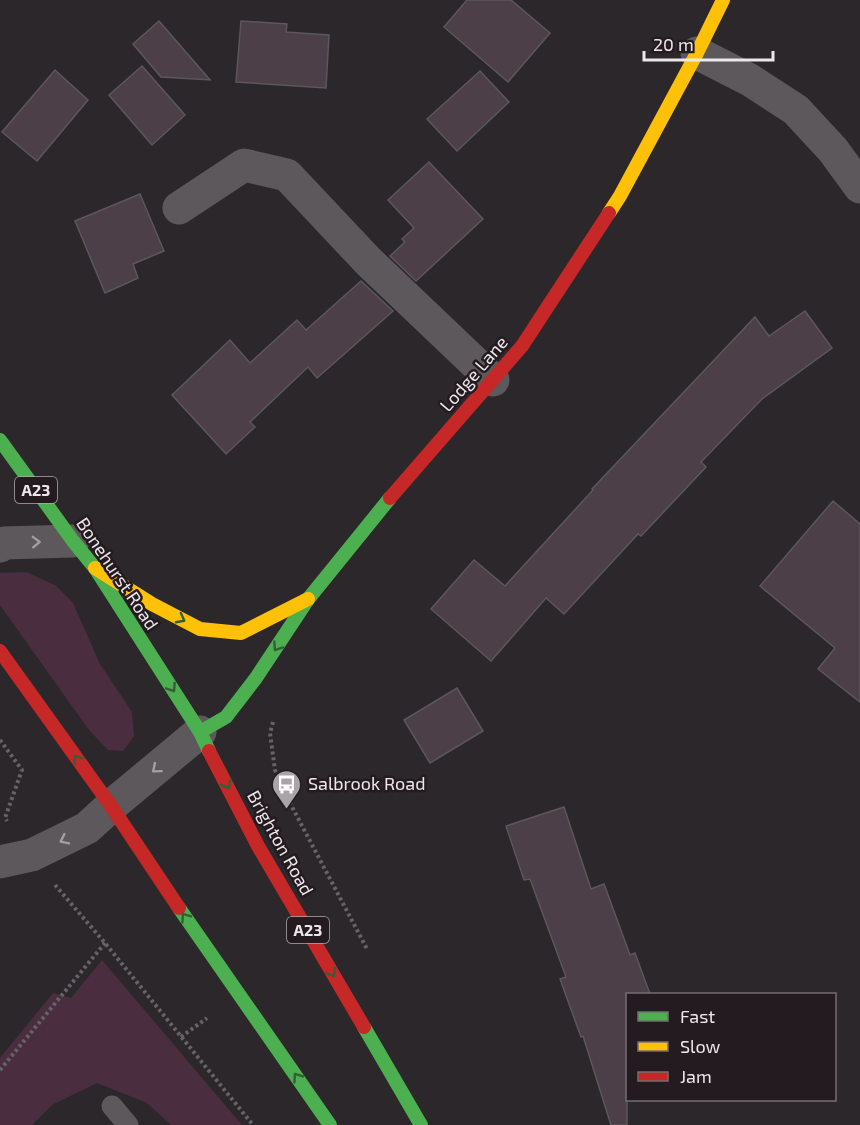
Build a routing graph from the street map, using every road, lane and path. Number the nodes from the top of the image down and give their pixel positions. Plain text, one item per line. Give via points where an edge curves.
1 (723, 0) edge
2 (697, 53) junction
3 (860, 187) edge
4 (179, 208) dead end
5 (493, 380) junction
6 (0, 440) edge
7 (73, 541) junction
8 (0, 546) edge
9 (94, 568) junction
10 (309, 598) junction
11 (0, 651) edge
12 (276, 712) dead end
13 (200, 732) junction
14 (0, 740) edge
15 (111, 806) junction
16 (32, 855) junction
17 (0, 862) edge
18 (105, 943) junction
19 (369, 953) dead end
20 (0, 1070) edge
21 (112, 1107) dead end
22 (128, 1125) edge
23 (253, 1125) edge
24 (330, 1125) edge
25 (421, 1125) edge

1 - 2 main road, Lodge Lane
2 - 3 street via 750,80 796,110
2 - 5 main road, Lodge Lane via 620,196 522,346
4 - 5 street via 244,165 287,175 368,261
5 - 10 main road, Lodge Lane via 402,483
6 - 7 main road, Bonehurst Road / A23
8 -> 7 street
7 - 9 main road, Bonehurst Road / A23
9 -> 10 main road via 200,629 241,633
9 -> 13 main road, Bonehurst Road / A23
10 -> 13 main road, Lodge Lane via 226,717
15 -> 11 main road
12 - 19 path via 270,732 275,770
13 -> 15 street
13 -> 25 main road, Brighton Road / A23 via 258,846
14 - 16 path via 22,770 5,818
15 -> 16 street via 87,828
24 -> 15 main road
16 - 17 street
16 - 18 path
18 - 20 path
18 - 23 path
21 - 22 lane

